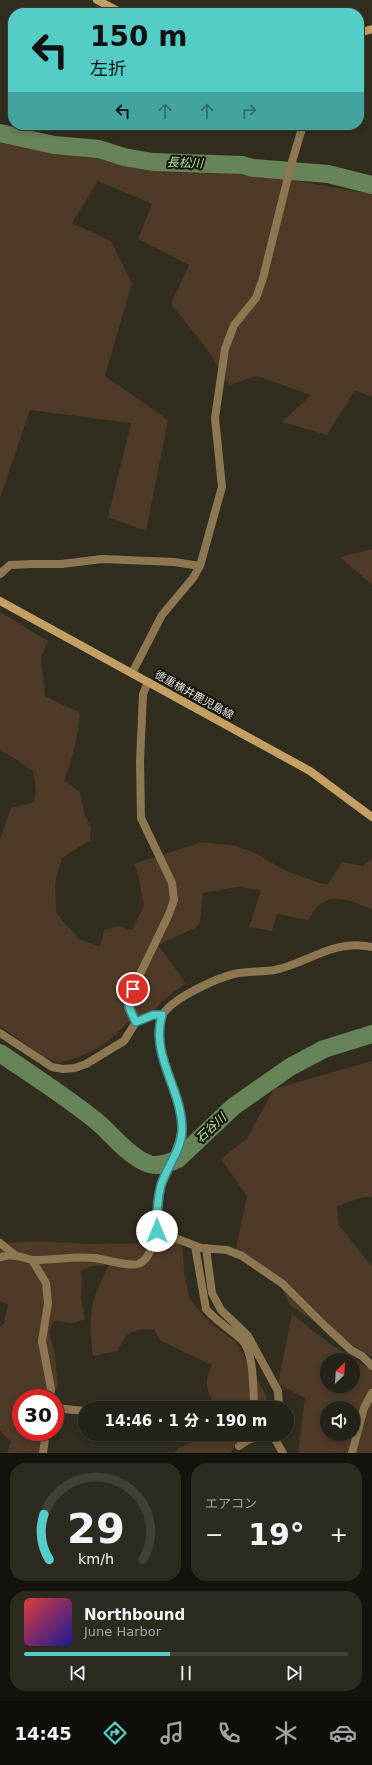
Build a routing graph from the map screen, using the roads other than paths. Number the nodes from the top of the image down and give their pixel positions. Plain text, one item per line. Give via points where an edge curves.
1 (97, 0) edge
2 (112, 8) edge
3 (302, 130) edge
4 (200, 566) junction
5 (0, 574) edge
6 (0, 601) edge
7 (132, 673) junction
8 (148, 682) junction
9 (372, 817) edge
10 (372, 947) edge
11 (162, 1015) junction
12 (136, 1022) junction
13 (0, 1032) edge
14 (157, 1231) junction
15 (0, 1244) edge
16 (195, 1246) junction
17 (206, 1248) junction
18 (15, 1255) junction
19 (0, 1256) edge
20 (32, 1260) junction
21 (372, 1366) edge
22 (52, 1389) edge
23 (372, 1393) edge
24 (254, 1401) edge
25 (279, 1401) edge
26 (64, 1409) edge
27 (78, 1410) edge
28 (45, 1441) edge
29 (246, 1441) edge
30 (276, 1441) edge
31 (239, 1446) dead end
32 (43, 1453) edge
33 (283, 1453) edge
34 (352, 1453) edge

1 - 2 main road
3 - 4 street via 263,278 256,298 234,325 225,349 215,418 222,487
4 - 5 street via 174,562 102,559 10,566
4 - 7 street via 194,578 162,615
6 - 7 main road, 徳重横井鹿児島線
7 - 8 main road, 徳重横井鹿児島線
8 - 9 main road, 徳重横井鹿児島線 via 310,771
8 - 12 street via 143,694 141,818 172,884 174,900 129,997 128,1007
10 - 11 street via 352,944 275,970 217,978 173,1003
11 - 12 street via 153,1015
11 - 14 street via 159,1026 160,1049 180,1112 182,1132 177,1151 162,1185 157,1206
12 - 13 street via 124,1041 86,1064 63,1069 52,1067
14 - 16 street
14 - 20 street via 151,1248 138,1264 94,1258
15 - 18 street
16 - 17 street
16 - 24 street via 206,1309 243,1341 250,1355
17 - 21 street via 227,1250 242,1256 283,1284 351,1350
17 - 25 street via 212,1293 221,1310 248,1336 278,1391
18 - 19 street
18 - 20 street
20 - 22 street via 46,1283 48,1303 42,1342
23 - 34 street via 364,1408
26 - 27 street
28 - 32 street
29 - 31 street
30 - 33 street

